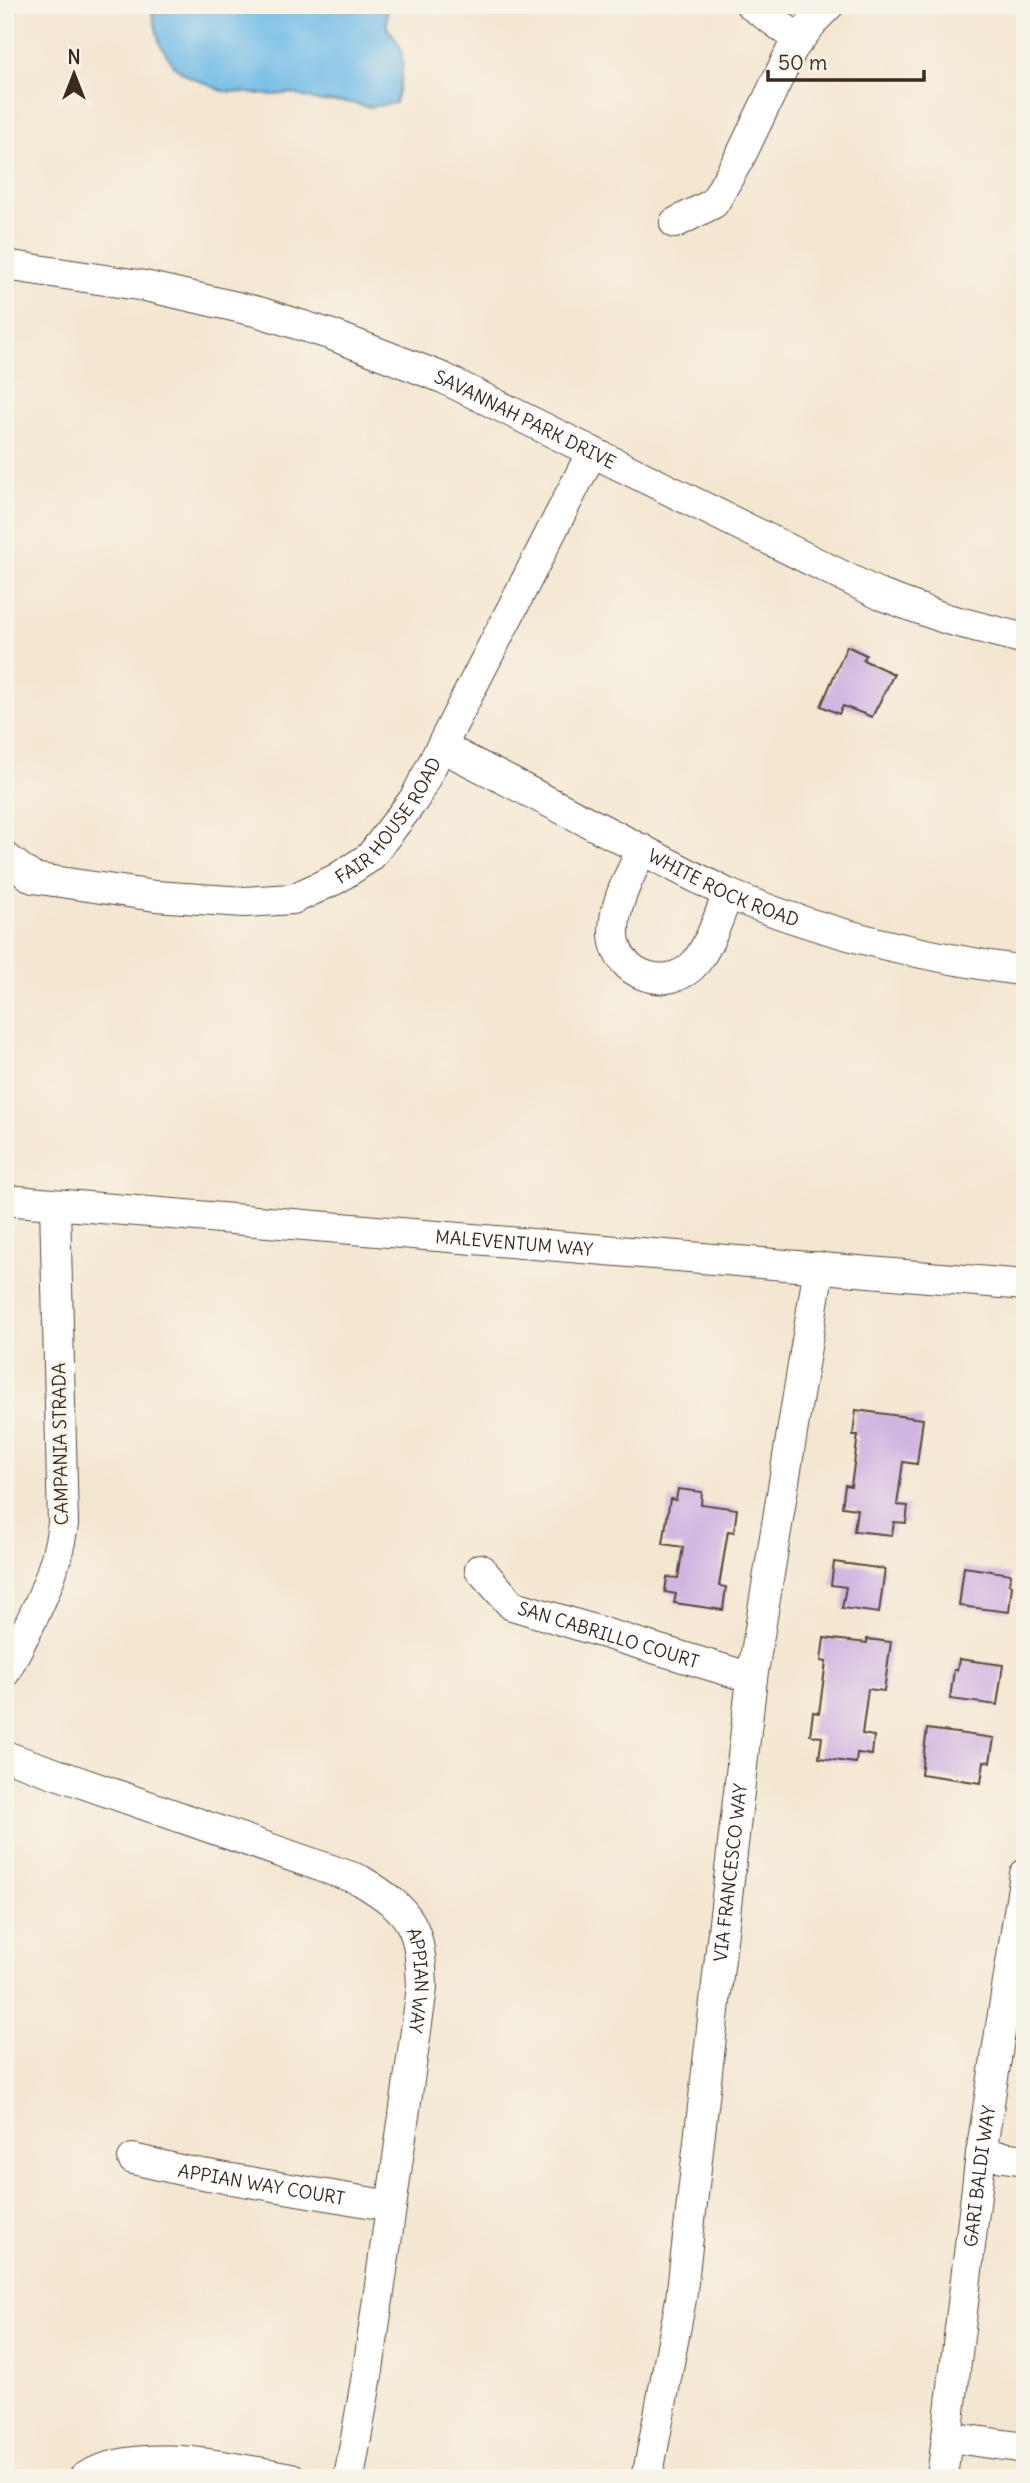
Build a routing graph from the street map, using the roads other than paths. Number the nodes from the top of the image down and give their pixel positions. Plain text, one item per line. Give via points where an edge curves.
1 (751, 5) edge
2 (829, 5) edge
3 (799, 39) junction
4 (675, 223) dead end
5 (5, 265) edge
6 (592, 452) junction
7 (1025, 639) edge
8 (442, 747) junction
9 (642, 849) junction
10 (5, 857) edge
11 (728, 894) junction
12 (1025, 971) edge
13 (5, 1200) edge
14 (55, 1205) junction
15 (819, 1267) junction
16 (1025, 1285) edge
17 (480, 1569) dead end
18 (5, 1672) edge
19 (752, 1678) junction
20 (5, 1756) edge
21 (1025, 1874) edge
22 (981, 2154) junction
23 (133, 2159) dead end
24 (1025, 2160) edge
25 (391, 2206) junction
26 (948, 2437) junction
27 (1025, 2448) edge
28 (84, 2478) edge
29 (291, 2478) edge
30 (349, 2478) edge
31 (645, 2478) edge
32 (942, 2478) edge

1 - 3 street
2 - 3 street
3 - 4 street via 714,203
5 - 6 street, SAVANNAH PARK DRIVE via 145,286 259,312 332,335 443,378
6 - 7 street, SAVANNAH PARK DRIVE via 881,595 947,619
6 - 8 street, FAIR HOUSE ROAD
8 - 9 street, WHITE ROCK ROAD
8 - 10 street, FAIR HOUSE ROAD via 415,797 370,857 293,899 244,902 79,886 33,878
9 - 11 street, WHITE ROCK ROAD
9 - 11 street via 622,893 614,937 623,962 645,976 663,981 679,976 696,962
11 - 12 street, WHITE ROCK ROAD via 851,937
13 - 14 street, MALEVENTUM WAY
14 - 15 street, MALEVENTUM WAY
14 - 18 street, CAMPANIA STRADA via 63,1524 50,1581
15 - 16 street, MALEVENTUM WAY
15 - 19 street, VIA FRANCESCO WAY
17 - 19 street, SAN CABRILLO COURT via 512,1605
19 - 31 street, VIA FRANCESCO WAY via 681,2299
20 - 25 street, APPIAN WAY via 360,1880 398,1906 419,1939 422,1988
21 - 22 street, GARI BALDI WAY
22 - 24 street
22 - 26 street, GARI BALDI WAY
23 - 25 street, APPIAN WAY COURT
25 - 30 street, APPIAN WAY
26 - 27 street
26 - 32 street, GARI BALDI WAY
28 - 29 street via 113,2465 161,2460

